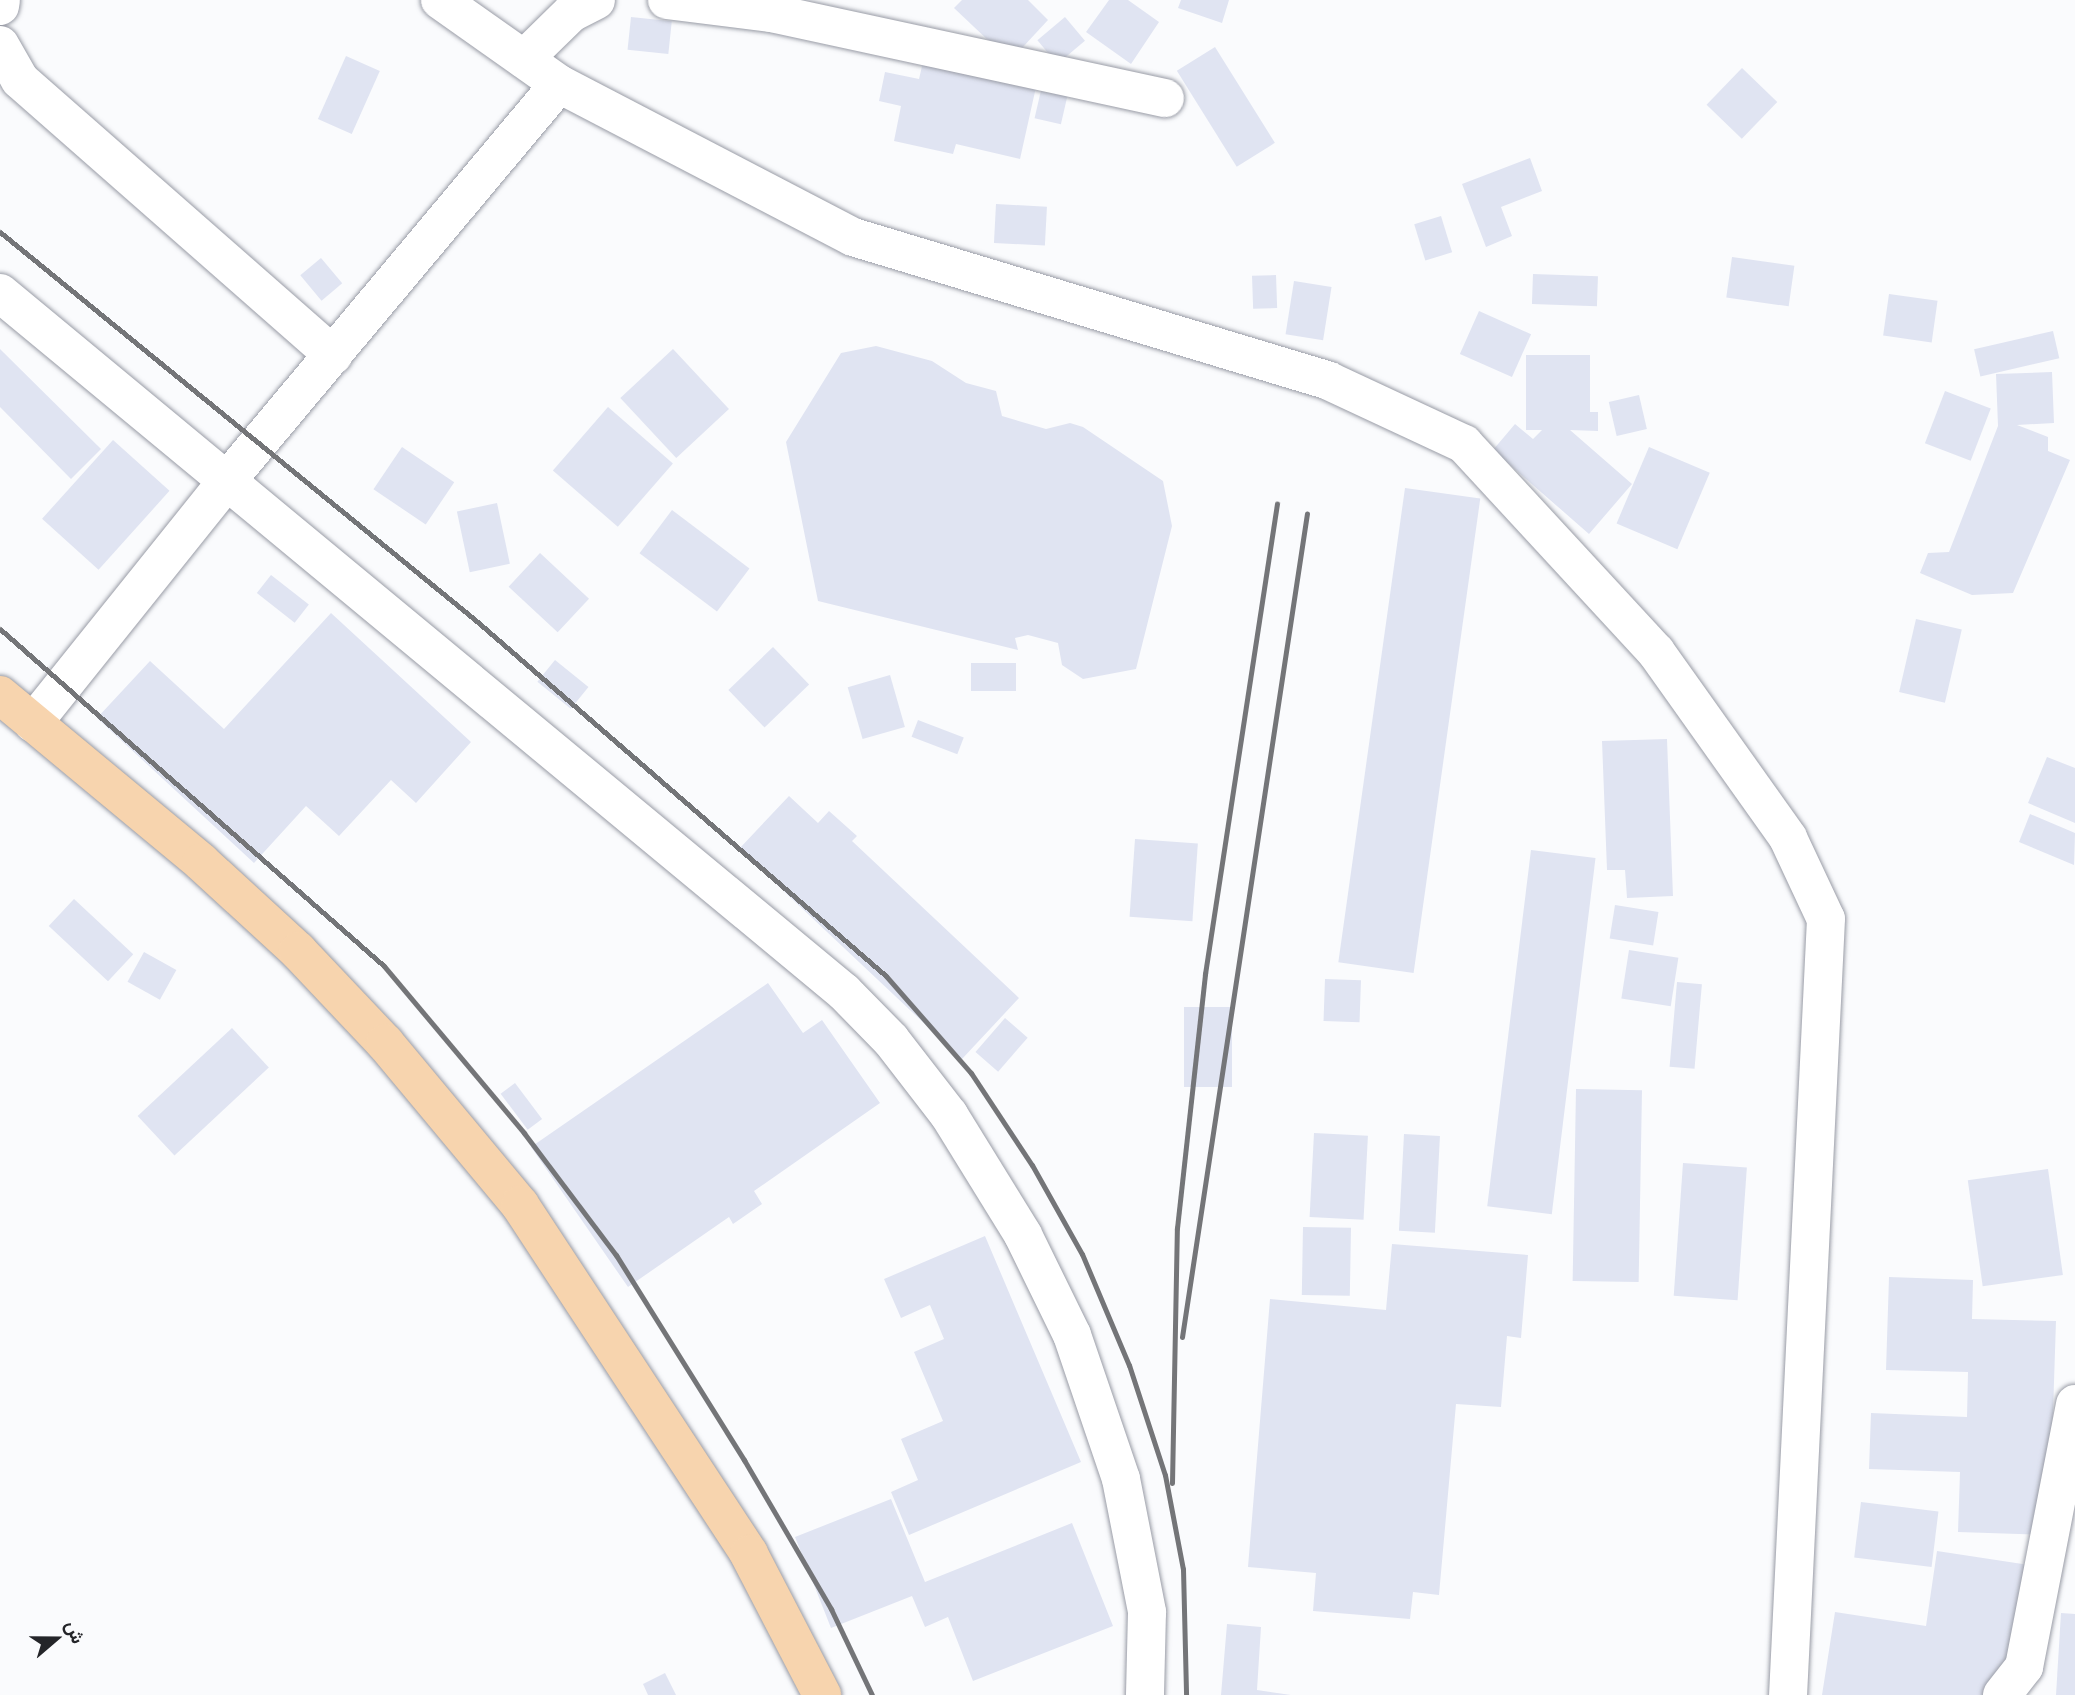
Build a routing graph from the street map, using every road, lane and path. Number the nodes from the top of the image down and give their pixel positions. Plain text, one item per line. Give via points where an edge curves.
1 (1, 0) edge
2 (440, 0) edge
3 (596, 0) edge
4 (667, 0) edge
5 (0, 6) edge
6 (0, 45) edge
7 (524, 59) junction
8 (559, 84) junction
9 (1165, 98) dead end
10 (0, 293) edge
11 (333, 355) junction
12 (225, 483) junction
13 (0, 695) edge
14 (33, 723) junction
15 (2075, 1404) edge
16 (822, 1695) edge
17 (1145, 1695) edge
18 (1788, 1695) edge
19 (2003, 1695) edge

1 - 5 street
2 - 7 street
3 - 7 street via 571,13
4 - 9 street via 771,13
6 - 11 street via 20,80
7 - 8 street
8 - 11 street
8 - 18 street via 853,237 1329,381 1464,444 1656,652 1788,838 1826,919
10 - 12 street
11 - 12 street
12 - 14 street
12 - 17 street via 844,992 891,1040 949,1115 1023,1235 1072,1335 1121,1479 1147,1612
13 - 14 main road
14 - 16 main road via 201,862 298,951 385,1043 520,1205 749,1554
15 - 19 street via 2024,1667

